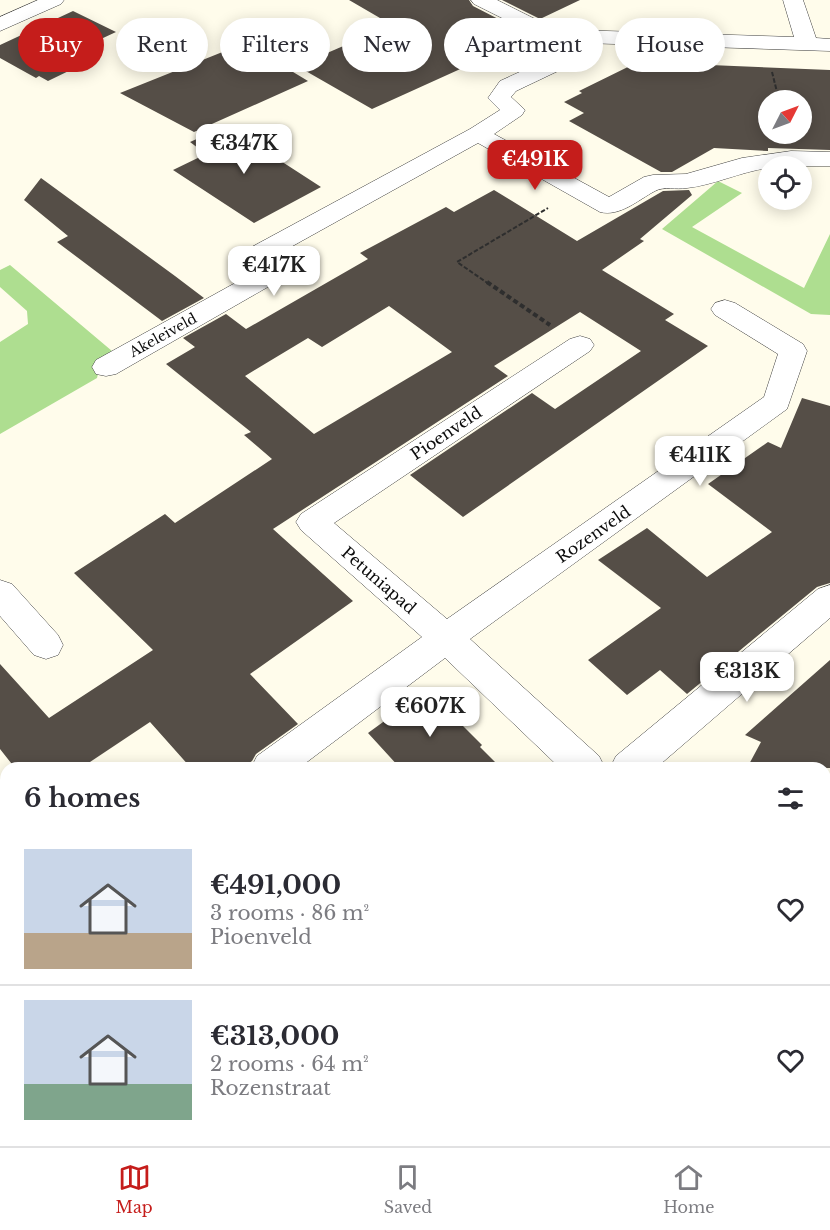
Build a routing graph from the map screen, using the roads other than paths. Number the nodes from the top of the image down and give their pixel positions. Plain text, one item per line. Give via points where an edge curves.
1 (54, 0) edge
2 (481, 0) edge
3 (793, 0) edge
4 (517, 18) edge
5 (0, 25) edge
6 (603, 37) edge
7 (807, 44) junction
8 (830, 45) edge
9 (538, 72) edge
10 (478, 134) junction
11 (830, 159) edge
12 (724, 309) dead end
13 (580, 345) road end
14 (106, 367) dead end
15 (312, 522) joint
16 (0, 593) edge
17 (830, 598) edge
18 (446, 638) junction
19 (46, 645) dead end
20 (278, 762) edge
21 (580, 762) edge
22 (636, 762) edge

1 - 5 street
2 - 4 street
3 - 7 street
6 - 7 street
7 - 8 street
9 - 10 street via 508,86 499,98 514,110
10 - 11 street via 609,207 653,182 687,182 742,165 791,158
10 - 14 street, Akeleiveld via 244,262 264,278
12 - 18 street, Rozenveld via 793,351 777,402
13 - 15 street, Pioenveld
15 - 18 street, Petuniapad
16 - 19 street
17 - 22 street
18 - 20 street
18 - 21 street, Petuniapad

